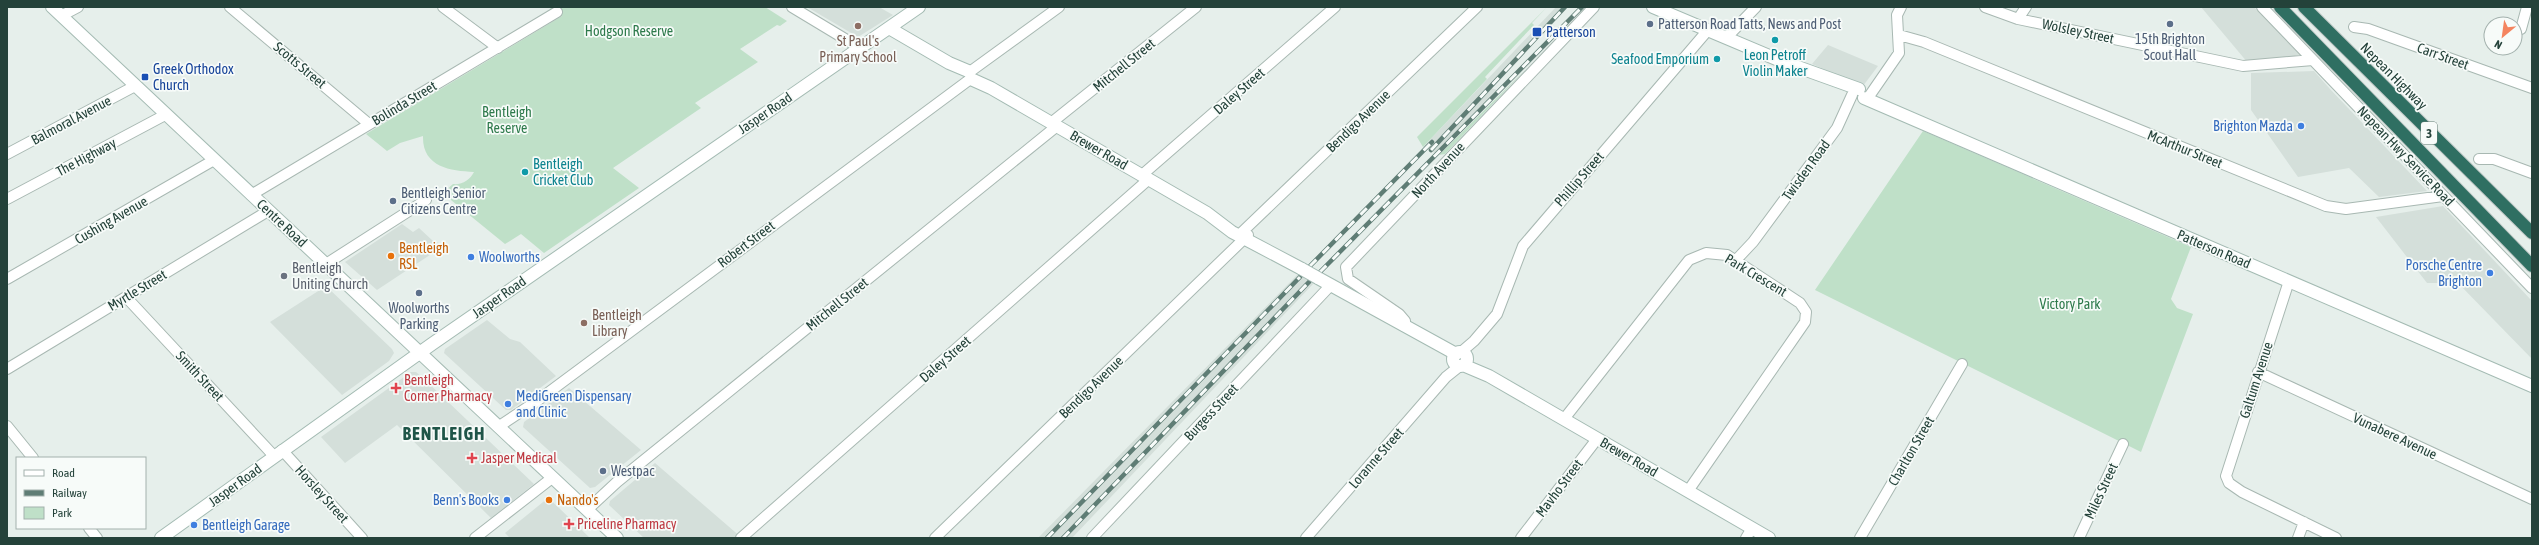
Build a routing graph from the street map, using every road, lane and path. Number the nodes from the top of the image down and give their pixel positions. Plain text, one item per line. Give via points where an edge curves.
1 (52, 7) edge
2 (78, 7) edge
3 (230, 7) edge
4 (442, 7) edge
5 (792, 7) edge
6 (919, 7) edge
7 (1059, 7) edge
8 (1196, 7) edge
9 (1335, 7) edge
10 (1477, 7) edge
11 (1653, 7) edge
12 (1756, 7) edge
13 (1900, 7) edge
14 (1985, 7) edge
15 (2026, 7) edge
16 (2262, 7) edge
17 (2280, 7) edge
18 (2304, 7) edge
19 (2527, 7) edge
20 (1593, 8) edge
21 (557, 12) dead end
22 (61, 16) junction
23 (2018, 19) junction
24 (2523, 22) edge
25 (2354, 27) dead end
26 (889, 28) junction
27 (1708, 30) junction
28 (2285, 30) junction
29 (2332, 35) junction
30 (1899, 38) junction
31 (2310, 38) junction
32 (1728, 40) junction
33 (498, 48) junction
34 (860, 48) junction
35 (2313, 60) junction
36 (970, 75) junction
37 (2351, 80) junction
38 (135, 86) junction
39 (2532, 88) edge
40 (1863, 93) junction
41 (2356, 104) junction
42 (166, 115) junction
43 (370, 124) junction
44 (1054, 124) junction
45 (7, 154) edge
46 (2479, 158) dead end
47 (214, 160) junction
48 (2532, 173) edge
49 (1145, 177) junction
50 (251, 195) junction
51 (2444, 196) junction
52 (7, 199) edge
53 (426, 200) dead end
54 (268, 210) junction
55 (2532, 233) edge
56 (1244, 235) junction
57 (1739, 262) junction
58 (326, 264) junction
59 (2532, 266) edge
60 (7, 279) edge
61 (2289, 281) junction
62 (1330, 286) junction
63 (2530, 286) edge
64 (126, 297) junction
65 (1404, 326) junction
66 (419, 353) junction
67 (1460, 359) junction
68 (1962, 364) dead end
69 (7, 369) edge
70 (2258, 372) junction
71 (2532, 386) edge
72 (1564, 419) junction
73 (7, 426) edge
74 (500, 428) junction
75 (1597, 439) junction
76 (2123, 444) dead end
77 (278, 453) junction
78 (32, 457) edge
79 (552, 478) junction
80 (1688, 491) junction
81 (2532, 499) edge
82 (585, 508) junction
83 (2304, 522) junction
84 (90, 529) edge
85 (1749, 533) edge
86 (97, 538) edge
87 (161, 538) edge
88 (362, 538) edge
89 (475, 538) edge
90 (617, 538) edge
91 (741, 538) edge
92 (935, 538) edge
93 (1092, 538) edge
94 (1306, 538) edge
95 (1521, 538) edge
96 (1769, 538) edge
97 (1860, 538) edge
98 (2078, 538) edge
99 (2298, 538) edge
100 (2336, 538) edge

1 - 22 main road, Centre Road
2 - 22 street
3 - 43 street, Scotts Street
4 - 33 street
5 - 34 street
6 - 26 main road, Jasper Road
7 - 36 street, Robert Street
8 - 44 street, Mitchell Street
9 - 49 street, Daley Street
10 - 56 street, Bendigo Avenue
11 - 27 main road, Patterson Road
12 - 32 street
13 - 30 street, Twisden Road via 1897,15
14 - 23 street, Wolsley Street
15 - 23 street
16 - 28 street, Nepean Hwy Service Road
17 - 31 highway, 3
18 - 29 highway, Nepean Highway / 3
19 - 24 street
20 - 65 street, North Avenue via 1347,266 1345,273 1348,279 1399,314 1405,321
21 - 33 street, Bolinda Street
22 - 38 main road, Centre Road
23 - 35 street, Wolsley Street via 2243,66
25 - 39 street, Carr Street via 2368,29
26 - 34 main road, Jasper Road
26 - 36 main road, Brewer Road
27 - 32 main road, Patterson Road
27 - 67 street, Phillip Street via 1523,246 1497,314
28 - 31 street, Nepean Hwy Service Road
28 - 35 street, Nepean Hwy Service Road
29 - 31 highway
29 - 55 highway, Nepean Highway / 3
30 - 40 street, Twisden Road via 1899,53
30 - 51 street, McArthur Street via 1934,47 2326,206 2346,209
31 - 37 highway, 3
32 - 40 main road, Patterson Road
33 - 43 street, Bolinda Street
34 - 66 main road, Jasper Road
35 - 41 street, Nepean Hwy Service Road
36 - 44 main road, Brewer Road
36 - 74 street, Robert Street
37 - 41 street
37 - 59 highway, 3
38 - 42 main road, Centre Road
38 - 45 street, Balmoral Avenue
40 - 57 street, Twisden Road
40 - 61 main road, Patterson Road via 1896,112
41 - 51 street, Nepean Hwy Service Road
42 - 47 main road, Centre Road
42 - 52 street, The Highway
43 - 50 street, Bolinda Street
44 - 49 main road, Brewer Road
44 - 82 street, Mitchell Street
46 - 48 street via 2494,159
47 - 50 main road, Centre Road
47 - 60 street, Cushing Avenue
49 - 56 main road, Brewer Road
49 - 91 street, Daley Street
50 - 54 main road, Centre Road
51 - 63 street, Nepean Hwy Service Road
53 - 58 street
54 - 58 main road, Centre Road
54 - 64 street, Myrtle Street
56 - 62 main road, Brewer Road, bridge
56 - 92 street, Bendigo Avenue
57 - 72 street, Park Crescent via 1727,255 1710,252 1701,253 1689,260
57 - 80 street, Park Crescent via 1800,303 1806,312 1805,322
58 - 66 main road, Centre Road
61 - 70 street, Galtum Avenue
61 - 71 main road, Patterson Road
62 - 65 main road, Brewer Road
62 - 93 street, Burgess Street
64 - 69 street, Myrtle Street
64 - 77 street, Smith Street
65 - 67 main road, Brewer Road
66 - 74 main road, Centre Road
66 - 77 main road, Jasper Road
67 - 72 main road, Brewer Road
67 - 94 street, Loranne Street
68 - 97 street, Charlton Street
70 - 81 street, Vunabere Avenue
70 - 83 street, Galtum Avenue via 2226,473 2227,480 2242,492
72 - 75 main road, Brewer Road
73 - 78 street
74 - 79 main road, Centre Road
75 - 80 main road, Brewer Road
75 - 95 street, Mavho Street
76 - 98 street, Miles Street
77 - 87 main road, Jasper Road
77 - 88 street, Horsley Street
79 - 82 main road, Centre Road
79 - 89 street
80 - 85 main road, Brewer Road
82 - 90 main road, Centre Road
83 - 99 street
83 - 100 street
84 - 86 street
85 - 96 main road, Brewer Road

